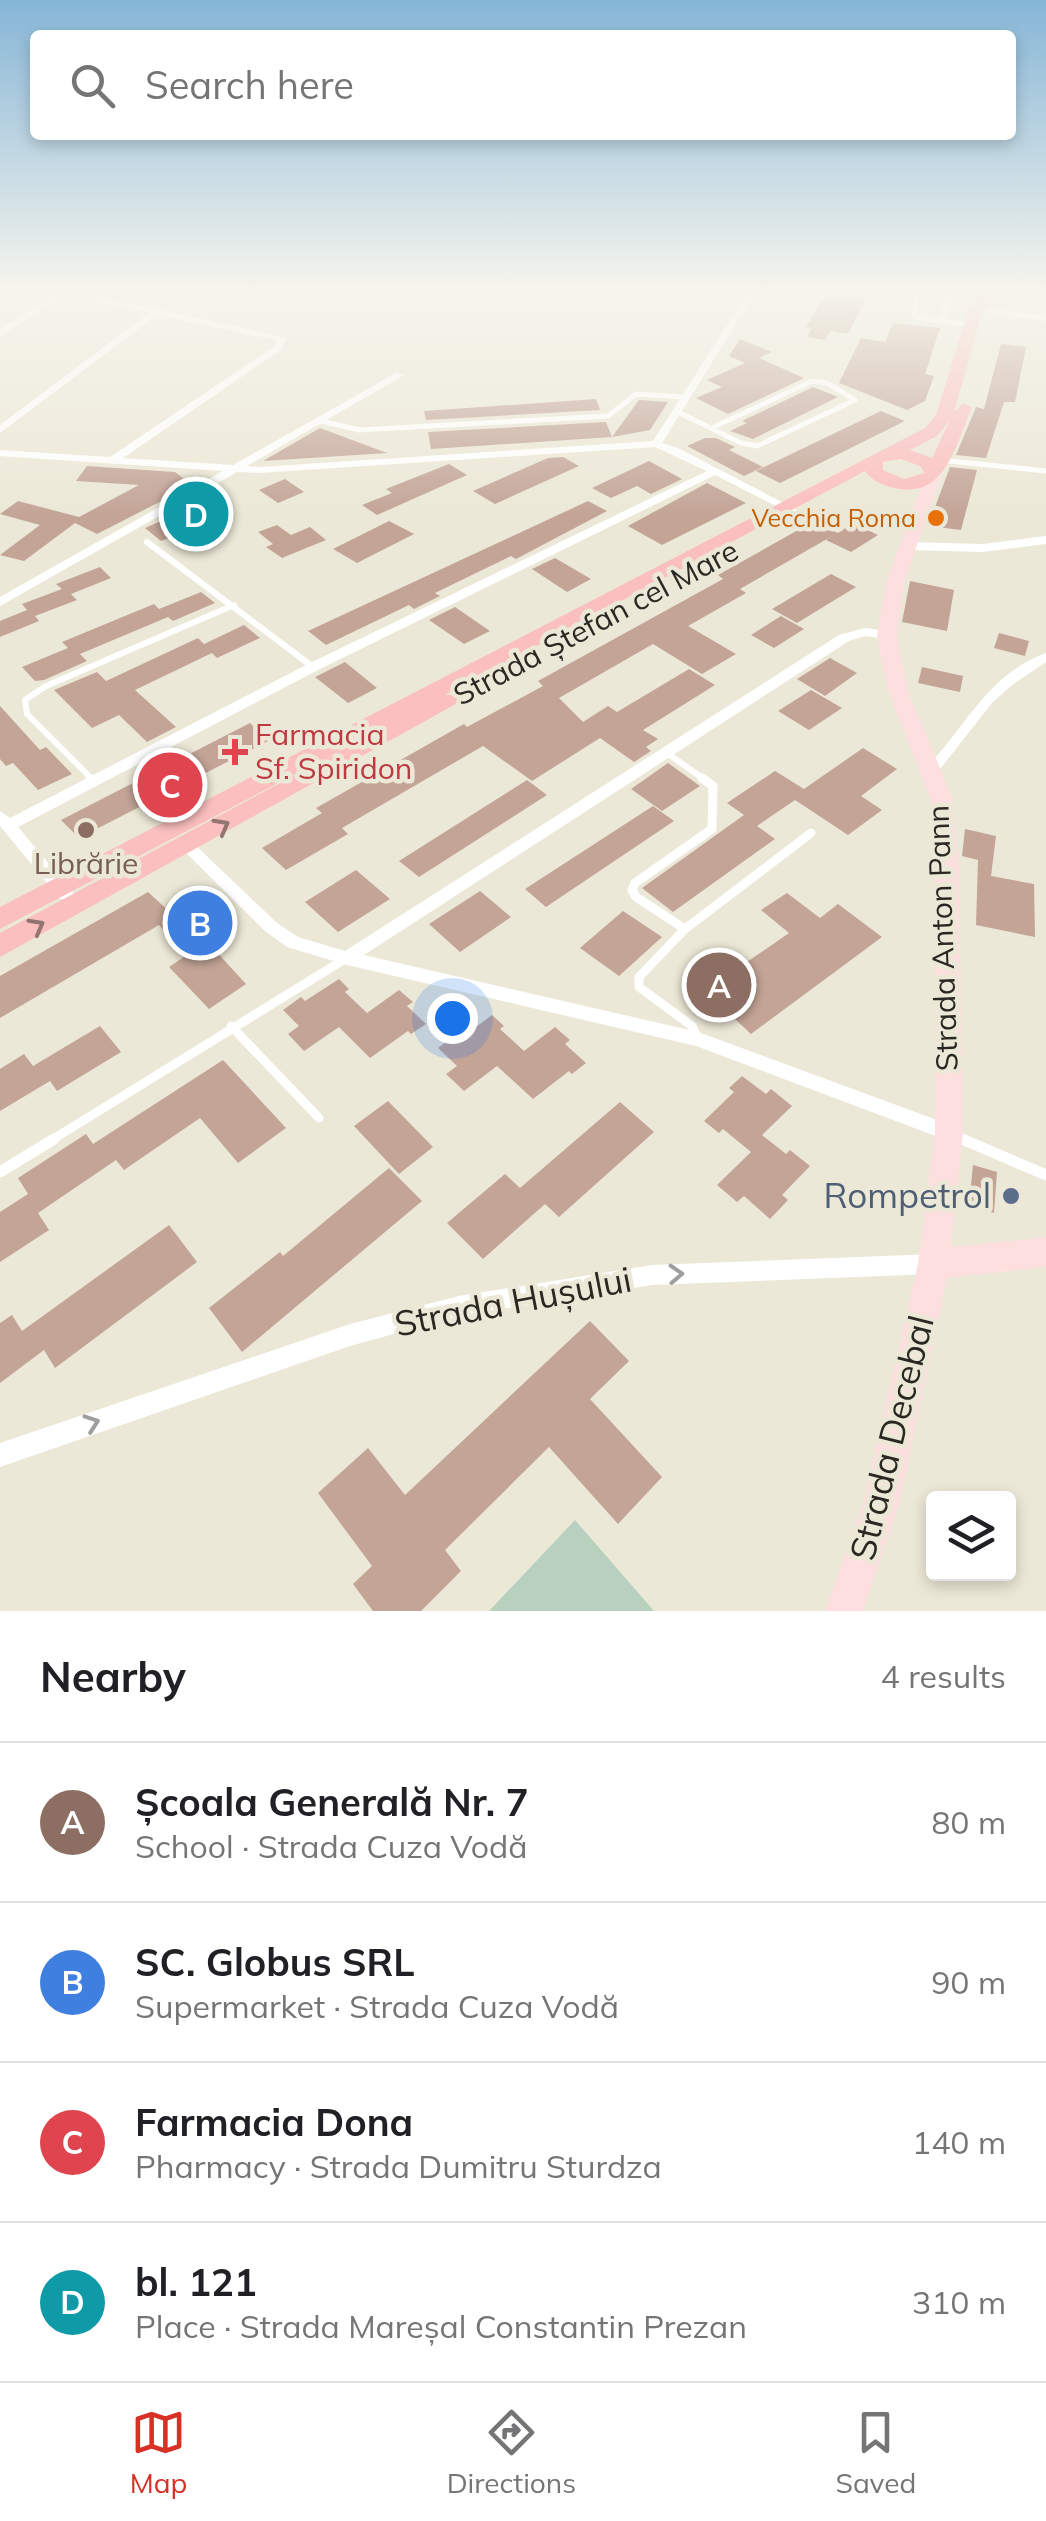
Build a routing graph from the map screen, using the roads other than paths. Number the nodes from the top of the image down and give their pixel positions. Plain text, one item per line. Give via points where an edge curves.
1 (83, 367) edge
2 (247, 367) edge
3 (704, 367) edge
4 (961, 367) edge
5 (976, 367) edge
6 (399, 375) dead end
7 (684, 398) junction
8 (676, 411) junction
9 (321, 420) junction
10 (712, 428) junction
11 (0, 430) edge
12 (656, 444) junction
13 (0, 453) edge
14 (111, 461) junction
15 (880, 463) junction
16 (234, 470) junction
17 (935, 470) junction
18 (1046, 471) edge
19 (715, 472) junction
20 (906, 484) junction
21 (922, 507) junction
22 (791, 510) junction
23 (1046, 540) edge
24 (147, 542) dead end
25 (907, 546) junction
26 (0, 602) edge
27 (234, 605) junction
28 (886, 635) junction
29 (1046, 657) edge
30 (313, 667) junction
31 (667, 753) junction
32 (932, 770) junction
33 (94, 782) junction
34 (3, 824) edge
35 (812, 833) dead end
36 (186, 846) junction
37 (67, 896) junction
38 (0, 919) edge
39 (685, 930) junction
40 (0, 946) edge
41 (347, 958) junction
42 (232, 1026) junction
43 (698, 1039) junction
44 (319, 1118) dead end
45 (949, 1132) junction
46 (0, 1172) edge
47 (1046, 1175) edge
48 (1046, 1252) edge
49 (934, 1264) junction
50 (0, 1455) edge
51 (844, 1611) edge

1 - 11 street
2 - 14 street
3 - 7 street
4 - 15 main road, Strada Ștefan cel Mare via 941,422
5 - 17 main road
6 - 9 street
7 - 8 street
7 - 9 lane via 636,394 615,414 601,416 359,430
8 - 10 lane
8 - 12 street
9 - 16 street
10 - 10 lane via 757,446 855,400 812,381
12 - 16 street
12 - 19 street
13 - 14 street
14 - 16 street
15 - 17 main road via 918,457
15 - 20 main road
15 - 22 main road, Strada Ștefan cel Mare
16 - 26 street
17 - 18 lane
17 - 20 main road
17 - 21 main road, Strada Anton Pann
19 - 22 street
19 - 30 street
20 - 21 main road
21 - 25 main road, Strada Anton Pann
36 -> 22 main road, Strada Ștefan cel Mare
22 - 37 main road, Strada Ștefan cel Mare
23 - 25 street via 983,548
24 - 27 lane
25 - 28 main road, Strada Anton Pann
27 - 30 lane
27 - 33 lane via 25,700 27,714
28 - 31 street via 844,638
28 - 32 main road, Strada Anton Pann via 898,691
29 - 32 street via 988,700
30 - 33 street
31 - 39 lane via 713,786 715,822 632,890
31 - 41 street
32 - 45 main road, Strada Anton Pann via 948,868
33 - 34 street
34 - 37 street
35 - 39 lane
36 - 37 main road, Strada Ștefan cel Mare
36 - 41 street via 270,927 293,942
37 - 38 main road, Strada Ștefan cel Mare
40 -> 37 main road, Strada Ștefan cel Mare
39 - 43 lane via 639,977 639,986 692,1026
41 - 42 lane
41 - 43 street
42 - 44 lane
42 - 46 lane
43 - 45 street
45 - 47 lane
45 - 49 main road, Strada Anton Pann
48 - 49 main road, Strada Hușului
50 -> 49 street, Strada Hușului via 350,1335 459,1306 652,1275
49 - 51 main road, Strada Decebal via 881,1504

